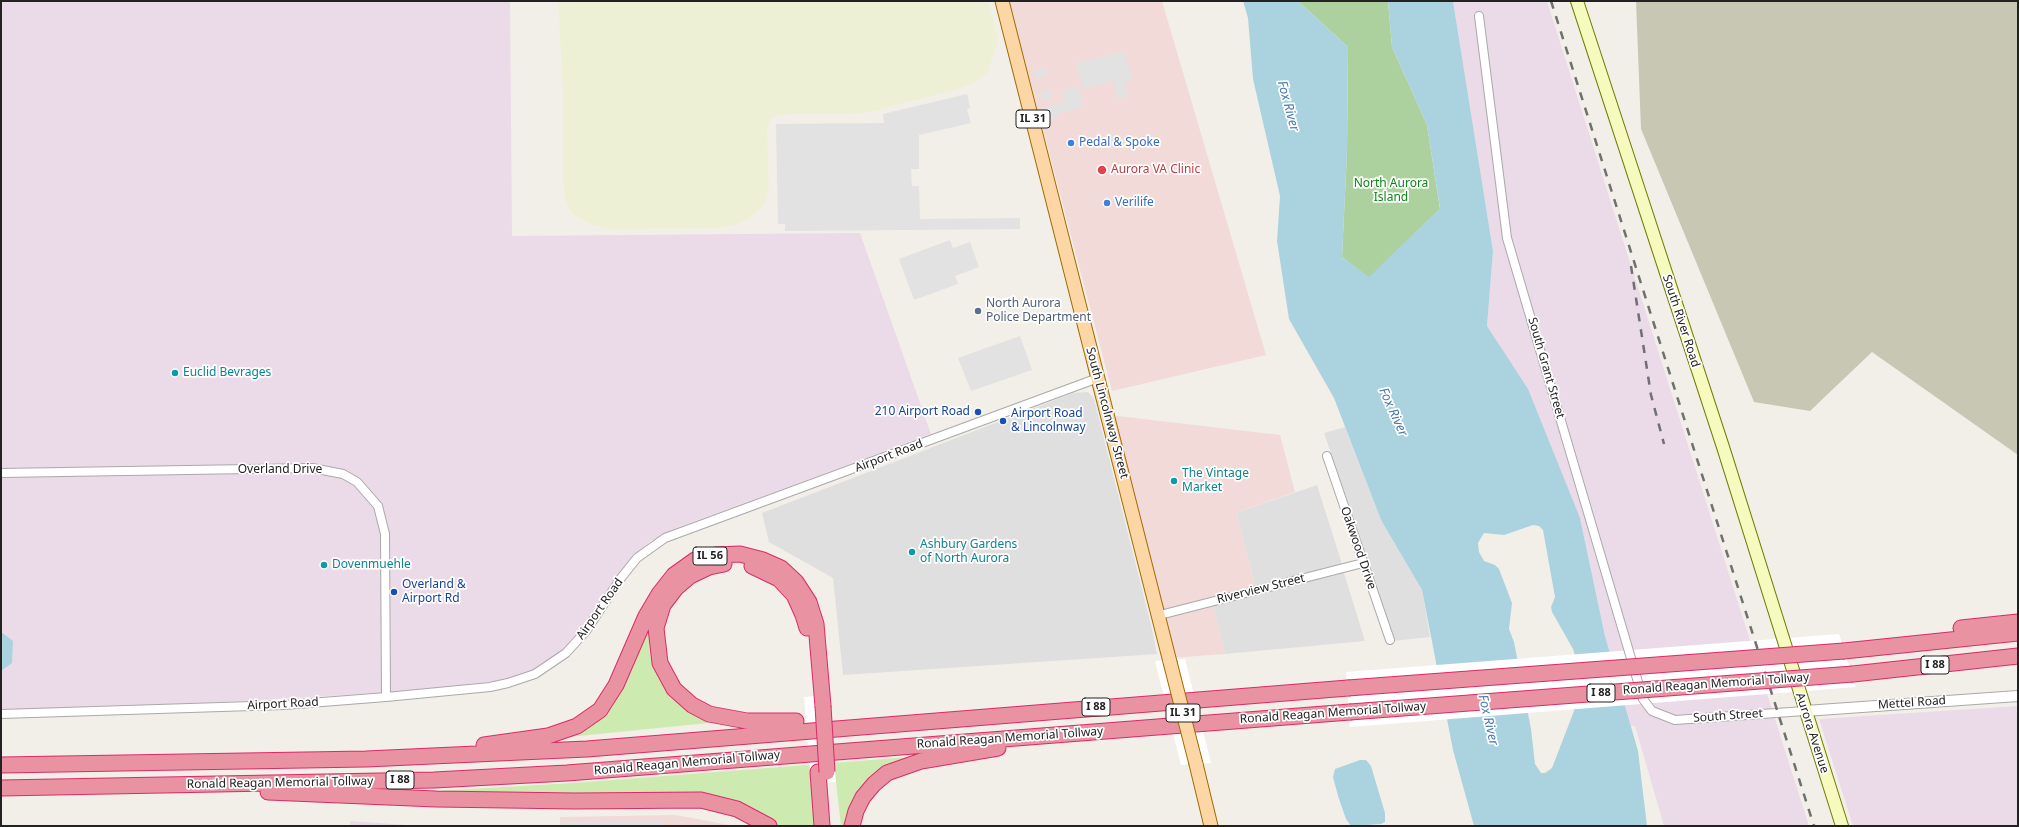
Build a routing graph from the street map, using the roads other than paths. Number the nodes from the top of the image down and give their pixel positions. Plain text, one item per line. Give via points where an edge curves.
1 (1002, 1) edge
2 (1577, 1) edge
3 (1479, 16) dead end
4 (1098, 378) junction
5 (1327, 456) dead end
6 (1, 473) edge
7 (1363, 563) junction
8 (1160, 615) junction
9 (2018, 622) edge
10 (2018, 633) edge
11 (1390, 640) dead end
12 (1782, 641) joint
13 (1889, 647) junction
14 (2018, 656) edge
15 (2018, 696) edge
16 (386, 697) junction
17 (818, 706) junction
18 (1652, 711) joint
19 (1805, 711) junction
20 (1, 714) edge
21 (844, 727) junction
22 (1065, 733) junction
23 (415, 757) junction
24 (1, 765) edge
25 (823, 772) junction
26 (222, 784) junction
27 (1, 788) edge
28 (769, 826) edge
29 (822, 826) edge
30 (832, 826) edge
31 (852, 826) edge
32 (1211, 826) edge
33 (1842, 826) edge

1 - 4 main road, South Lincolnway Street / IL 31
2 - 12 main road, South River Road via 1722,447
3 - 18 street, South Grant Street via 1507,238 1643,699
4 - 8 main road, South Lincolnway Street / IL 31
4 - 16 street, Airport Road via 665,538 641,555 627,571 577,642 556,661 535,674 508,684 490,687
5 - 7 street, Oakwood Drive
6 - 16 street, Overland Drive via 312,468 343,474 357,482 378,506 385,534
7 - 8 street, Riverview Street
7 - 11 street, Oakwood Drive
8 - 32 main road, South Lincolnway Street / IL 31, bridge
9 - 13 highway via 1900,636
10 - 13 highway, Ronald Reagan Memorial Tollway / I 88
12 - 19 main road, Aurora Avenue
13 - 21 highway, Ronald Reagan Memorial Tollway / I 88, bridge
14 - 22 highway, Ronald Reagan Memorial Tollway / I 88, bridge via 1853,674
15 - 19 street, Mettel Road
16 - 20 street, Airport Road via 284,705
17 - 21 highway via 803,615 794,595 779,579 754,566 731,563 709,566 690,576 676,588 662,606 656,628 660,663 674,689 692,705 709,714 747,722 807,721
17 - 23 highway, IL 56 via 816,624 810,602 796,582 781,568 740,554 716,555 696,560 674,575 646,616 616,685 600,710 577,726 548,736
17 - 25 highway, IL 56, bridge
18 - 19 street, South Street via 1675,720
19 - 33 main road, Aurora Avenue
21 - 23 highway, Ronald Reagan Memorial Tollway / I 88 via 587,749
22 - 26 highway, Ronald Reagan Memorial Tollway / I 88 via 567,773 434,780
22 - 31 highway via 1020,745 921,761 887,773 863,797
23 - 24 highway, Ronald Reagan Memorial Tollway / I 88
25 - 29 highway
25 - 30 highway, IL 56
26 - 27 highway, Ronald Reagan Memorial Tollway / I 88
26 - 28 highway via 259,792 436,799 701,800 737,809

